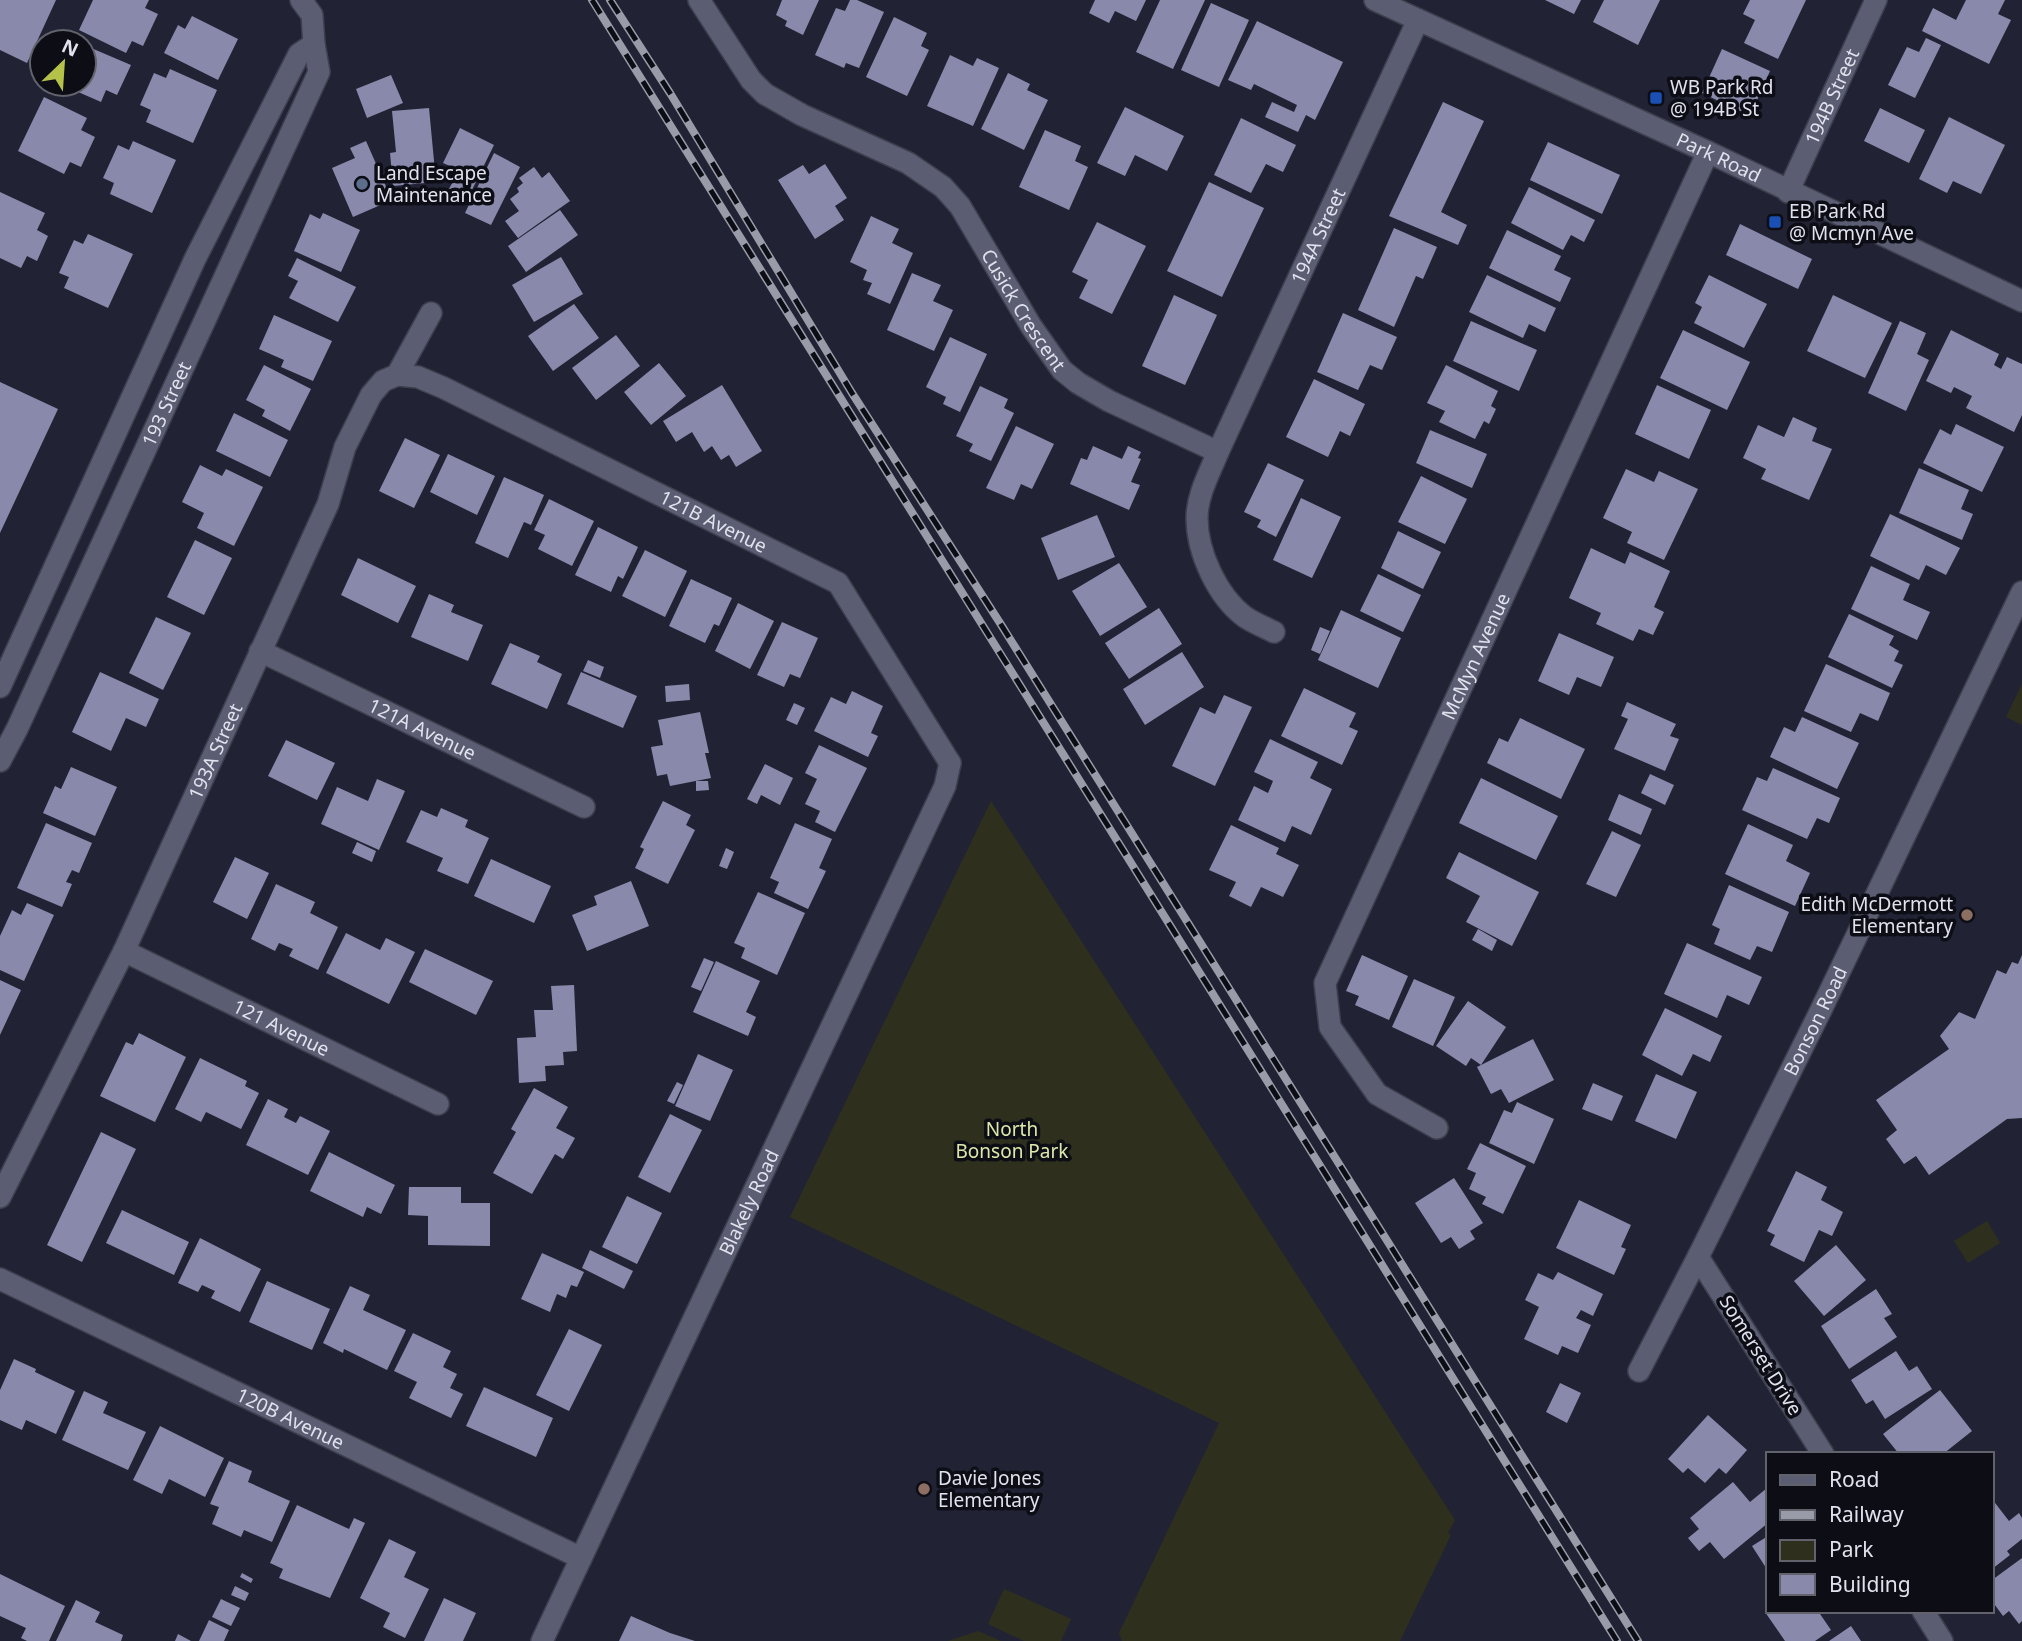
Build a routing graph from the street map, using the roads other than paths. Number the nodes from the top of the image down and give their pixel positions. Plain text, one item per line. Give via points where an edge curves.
1 (699, 0) edge
2 (1375, 0) edge
3 (1876, 0) edge
4 (307, 7) edge
5 (1418, 20) junction
6 (314, 44) junction
7 (1708, 152) junction
8 (1788, 192) junction
9 (2022, 301) edge
10 (431, 313) dead end
11 (397, 375) junction
12 (1218, 452) junction
13 (2022, 592) edge
14 (1273, 632) dead end
15 (260, 651) junction
16 (0, 687) edge
17 (0, 761) edge
18 (950, 763) joint
19 (584, 807) dead end
20 (124, 951) junction
21 (438, 1104) dead end
22 (1437, 1128) dead end
23 (0, 1196) edge
24 (1698, 1257) junction
25 (0, 1279) edge
26 (1639, 1371) dead end
27 (1822, 1452) edge
28 (581, 1558) junction
29 (1924, 1613) edge
30 (542, 1641) edge
31 (1942, 1641) edge

1 - 12 street, Cusick Crescent via 765,94 802,116 908,163 943,187 960,206 1062,370 1110,401
2 - 5 street, Park Road
3 - 8 street, 194B Street
4 - 6 street, 193 Street
5 - 7 street, Park Road
5 - 12 street, 194A Street
6 - 16 street, 193 Street via 299,54 195,259
6 - 17 street, 193 Street via 319,72
7 - 8 street, Park Road
7 - 22 street, McMyn Avenue via 1325,983 1330,1027 1377,1094
8 - 9 street, Park Road
10 - 11 street, 193A Street
11 - 15 street, 193A Street via 383,381 365,405 345,447 328,504
11 - 18 street, 121B Avenue via 418,377 444,388 838,583
12 - 14 street via 1198,506 1204,555 1229,601 1245,617
13 - 24 street, Bonson Road
15 - 19 street, 121A Avenue
15 - 20 street, 193A Street
18 - 28 street, Blakely Road via 945,786
20 - 21 street, 121 Avenue
20 - 23 street, 193A Street
24 - 26 street, Bonson Road
24 - 27 street, Somerset Drive
25 - 28 street, 120B Avenue
28 - 30 street, Blakely Road
29 - 31 street

